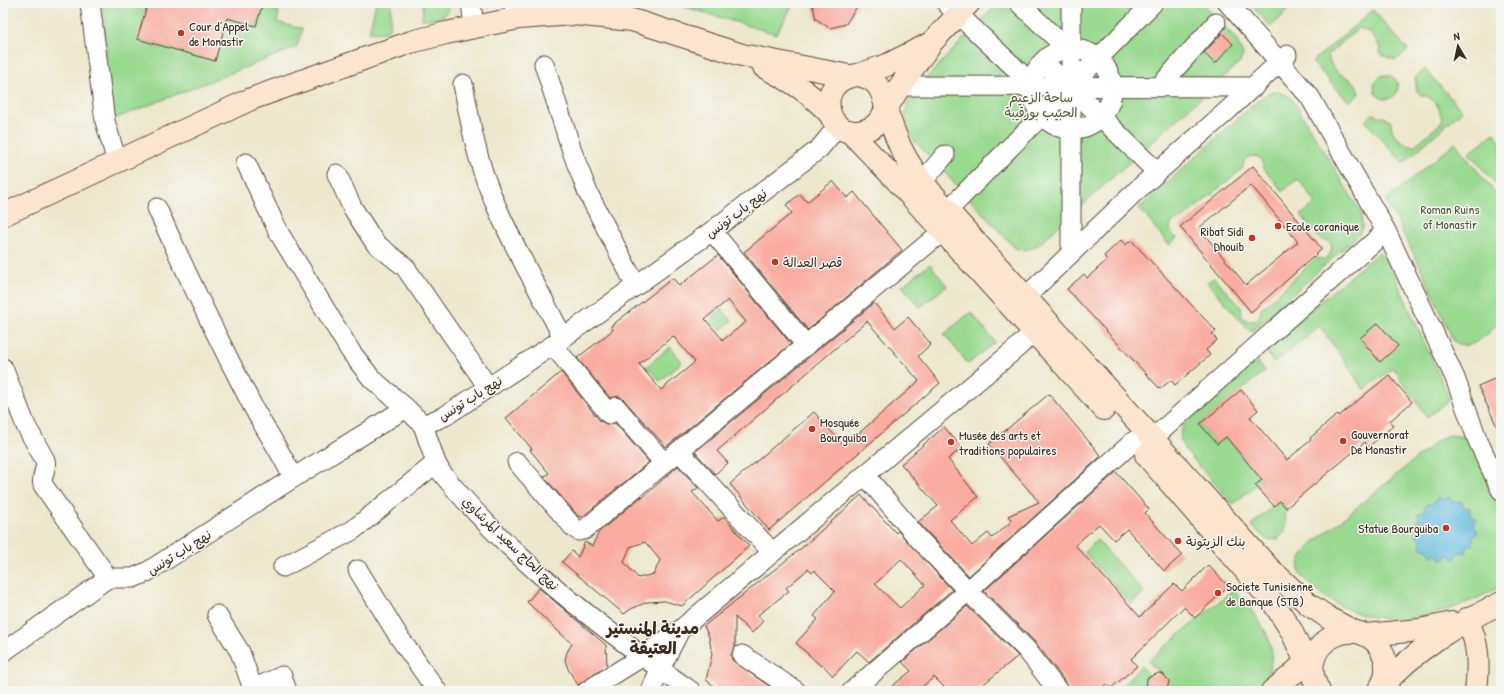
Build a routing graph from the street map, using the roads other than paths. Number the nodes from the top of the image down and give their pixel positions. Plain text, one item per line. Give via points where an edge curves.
1 (90, 3) edge
2 (471, 3) edge
3 (591, 3) edge
4 (1019, 3) edge
5 (1071, 3) edge
6 (1153, 3) edge
7 (1228, 3) edge
8 (958, 7) edge
9 (516, 10) edge
10 (632, 20) junction
11 (1216, 23) dead end
12 (474, 26) junction
13 (932, 42) junction
14 (1069, 49) junction
15 (742, 55) junction
16 (1098, 59) junction
17 (1284, 59) junction
18 (1043, 62) junction
19 (544, 64) dead end
20 (854, 76) junction
21 (463, 84) dead end
22 (1032, 85) junction
23 (900, 86) junction
24 (1071, 86) junction
25 (1112, 86) junction
26 (1160, 86) junction
27 (1254, 87) junction
28 (886, 109) junction
29 (1042, 115) junction
30 (1100, 117) junction
31 (839, 123) junction
32 (1071, 129) junction
33 (945, 155) dead end
34 (117, 162) junction
35 (246, 163) dead end
36 (1157, 172) junction
37 (337, 174) dead end
38 (922, 182) junction
39 (157, 208) dead end
40 (948, 210) junction
41 (3, 215) edge
42 (712, 231) junction
43 (943, 231) junction
44 (1386, 231) junction
45 (1071, 252) junction
46 (636, 286) junction
47 (1019, 304) junction
48 (1039, 326) junction
49 (558, 342) junction
50 (806, 346) junction
51 (3, 368) edge
52 (488, 387) junction
53 (406, 408) junction
54 (422, 425) junction
55 (1142, 443) junction
56 (679, 451) junction
57 (517, 462) dead end
58 (436, 463) junction
59 (664, 464) junction
60 (865, 474) junction
61 (293, 478) junction
62 (1501, 490) edge
63 (772, 552) junction
64 (283, 567) dead end
65 (358, 570) dead end
66 (108, 578) junction
67 (968, 591) junction
68 (1501, 603) edge
69 (217, 615) dead end
70 (1467, 619) junction
71 (680, 630) junction
72 (1360, 634) junction
73 (3, 652) edge
74 (742, 655) dead end
75 (643, 656) junction
76 (660, 669) junction
77 (1314, 670) edge
78 (1388, 682) edge
79 (287, 691) edge
80 (437, 691) edge
81 (587, 691) edge
82 (651, 691) edge
83 (691, 691) edge
84 (796, 691) edge
85 (852, 691) edge
86 (1058, 691) edge
87 (1272, 691) edge
88 (1476, 691) edge

1 - 34 street via 105,121
2 - 12 street
3 - 10 main road
4 - 14 street
5 - 14 street
6 - 16 street
7 - 17 street
8 - 13 main road
8 - 22 street
9 - 10 main road
9 - 12 main road
10 - 15 main road
11 - 26 street
12 - 34 main road via 411,42 251,100
13 - 20 main road via 887,65
13 - 23 main road
14 - 16 street via 1082,50
14 - 18 street via 1056,52
14 - 24 street
15 - 20 main road
15 - 31 main road via 796,83
16 - 24 street
16 - 25 street via 1110,75
17 - 27 street
17 - 44 street via 1310,97
18 - 22 street via 1036,71
18 - 24 street
19 - 46 street via 588,193
20 - 28 main road via 865,76 877,83 884,95
20 - 31 main road via 834,86 829,94 828,104
21 - 49 street via 489,189
22 - 23 street
22 - 24 street
22 - 29 street via 1033,98
23 - 28 main road
24 - 25 street
24 - 29 street
24 - 30 street
24 - 32 street
25 - 26 street
25 - 30 street via 1111,100
26 - 27 street
27 - 36 street
28 - 31 main road via 877,123 859,132
28 - 38 main road via 898,144 908,164
29 - 32 street via 1047,121 1059,127
29 - 40 street
30 - 32 street via 1086,127
30 - 36 street
31 - 42 street, نهج باب تونس via 819,149
31 - 43 main road
32 - 45 street
33 - 38 street
34 - 41 main road
35 - 53 street via 279,233 340,336 365,372
36 - 45 street
37 - 52 street via 352,207 375,242 405,267
38 - 40 main road
39 - 61 street via 250,402
40 - 47 main road
42 - 46 street, نهج باب تونس
42 - 50 street
43 - 47 main road
43 - 50 street
44 - 55 street
44 - 62 street via 1455,378 1478,441
45 - 47 street
46 - 49 street, نهج باب تونس
47 - 48 main road
48 - 55 main road
48 - 60 street
49 - 52 street, نهج باب تونس
49 - 59 street via 609,414 616,407
50 - 56 street
51 - 66 street via 26,426 45,460 43,485
52 - 54 street, نهج باب تونس via 445,416
53 - 54 street, نهج باب تونس
53 - 61 street, نهج باب تونس
54 - 58 street, نهج الحاج سعيد المرشاوي
55 - 67 street
55 - 72 main road via 1308,604
55 - 77 main road via 1275,605
56 - 59 street
56 - 63 street
57 - 59 street via 574,528 582,531
58 - 64 street via 354,530
58 - 75 street, نهج الحاج سعيد المرشاوي via 450,483 524,560
60 - 63 street
60 - 67 street via 917,537
61 - 66 street, نهج باب تونس via 147,572 133,578
63 - 71 street
65 - 80 street via 399,637
66 - 73 street
67 - 85 street
67 - 86 street via 1026,649
68 - 70 main road
69 - 79 street via 240,652 253,689 282,676
70 - 72 main road via 1420,630
70 - 78 main road via 1419,651
70 - 88 main road via 1478,654
71 - 75 street
71 - 76 street
72 - 77 main road via 1344,632 1324,642
72 - 78 main road via 1379,646
74 - 84 street
75 - 76 street, نهج الحاج سعيد المرشاوي
75 - 81 street
76 - 82 street
76 - 83 street, نهج الحاج سعيد المرشاوي
77 - 87 main road

